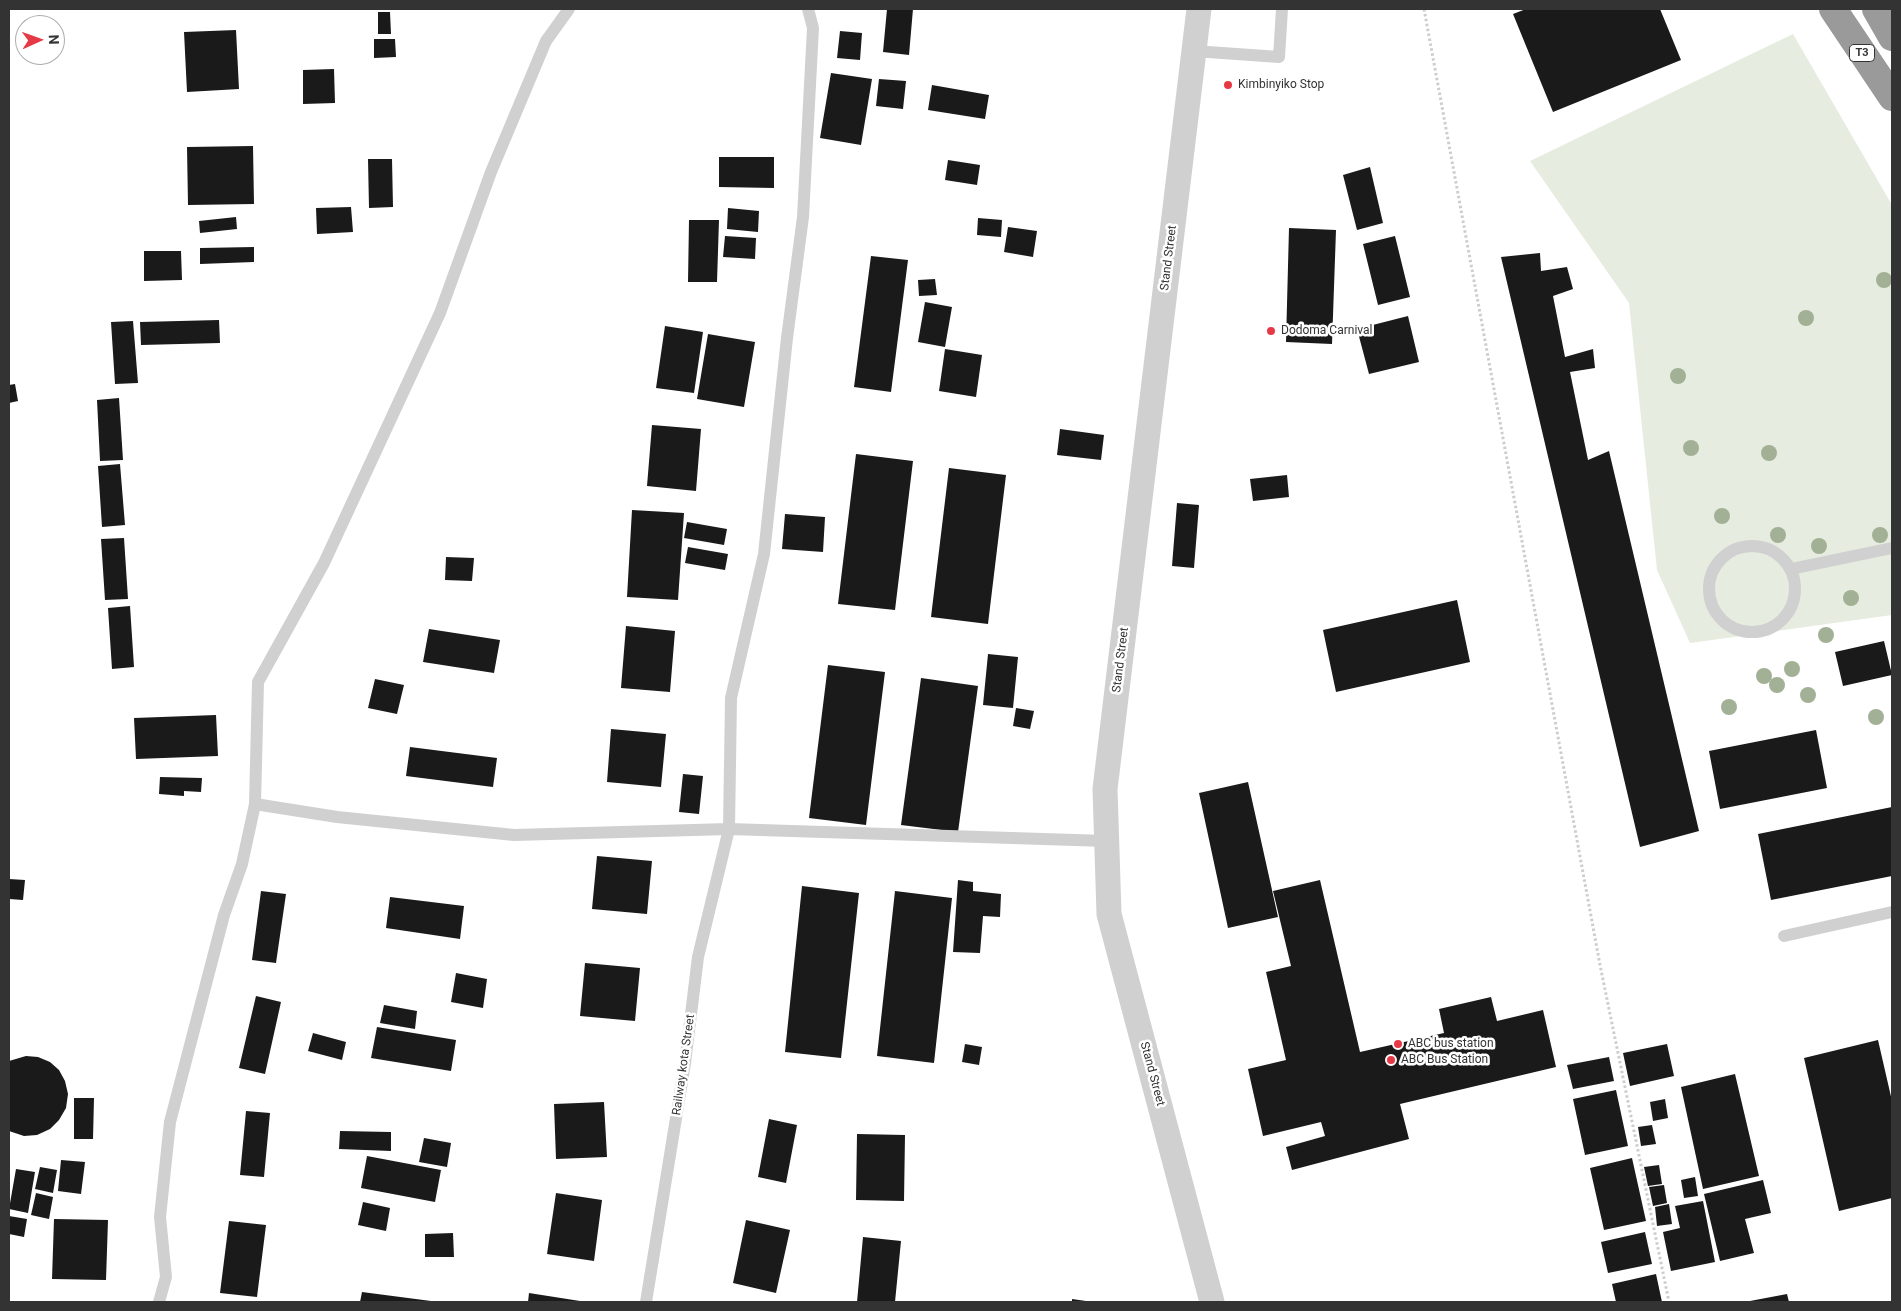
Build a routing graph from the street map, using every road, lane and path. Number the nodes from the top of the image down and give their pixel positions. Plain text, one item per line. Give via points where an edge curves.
1 (569, 9) edge
2 (808, 9) edge
3 (1199, 9) edge
4 (1282, 9) edge
5 (1424, 9) edge
6 (1832, 9) edge
7 (1876, 9) edge
8 (1892, 38) edge
9 (1194, 51) junction
10 (1892, 97) edge
11 (1892, 548) edge
12 (1791, 569) junction
13 (255, 804) junction
14 (729, 829) junction
15 (1106, 840) junction
16 (1892, 912) edge
17 (1784, 936) dead end
18 (160, 1302) edge
19 (646, 1302) edge
20 (1212, 1302) edge
21 (1669, 1302) edge

1 - 13 lane via 546,41 491,172 440,313 324,563 258,682
2 - 14 lane, Railway kota Street via 813,28 803,217 764,554 731,698
3 - 9 street, Stand Street
4 - 9 lane via 1279,57
5 - 21 path via 1598,955
6 - 10 highway, T3
7 - 8 highway
9 - 15 street, Stand Street via 1105,789
11 - 12 lane
12 - 12 lane via 1796,586 1794,603 1786,617 1772,628 1756,633 1740,632 1724,623 1714,610 1708,594 1711,576 1718,561 1732,551 1748,546 1765,547 1780,556
13 - 14 lane via 337,817 514,835
13 - 18 lane via 242,864 224,915 170,1122 160,1217 166,1277
14 - 15 lane
14 - 19 lane, Railway kota Street via 698,957 685,1063
15 - 20 street, Stand Street via 1109,914
16 - 17 lane

